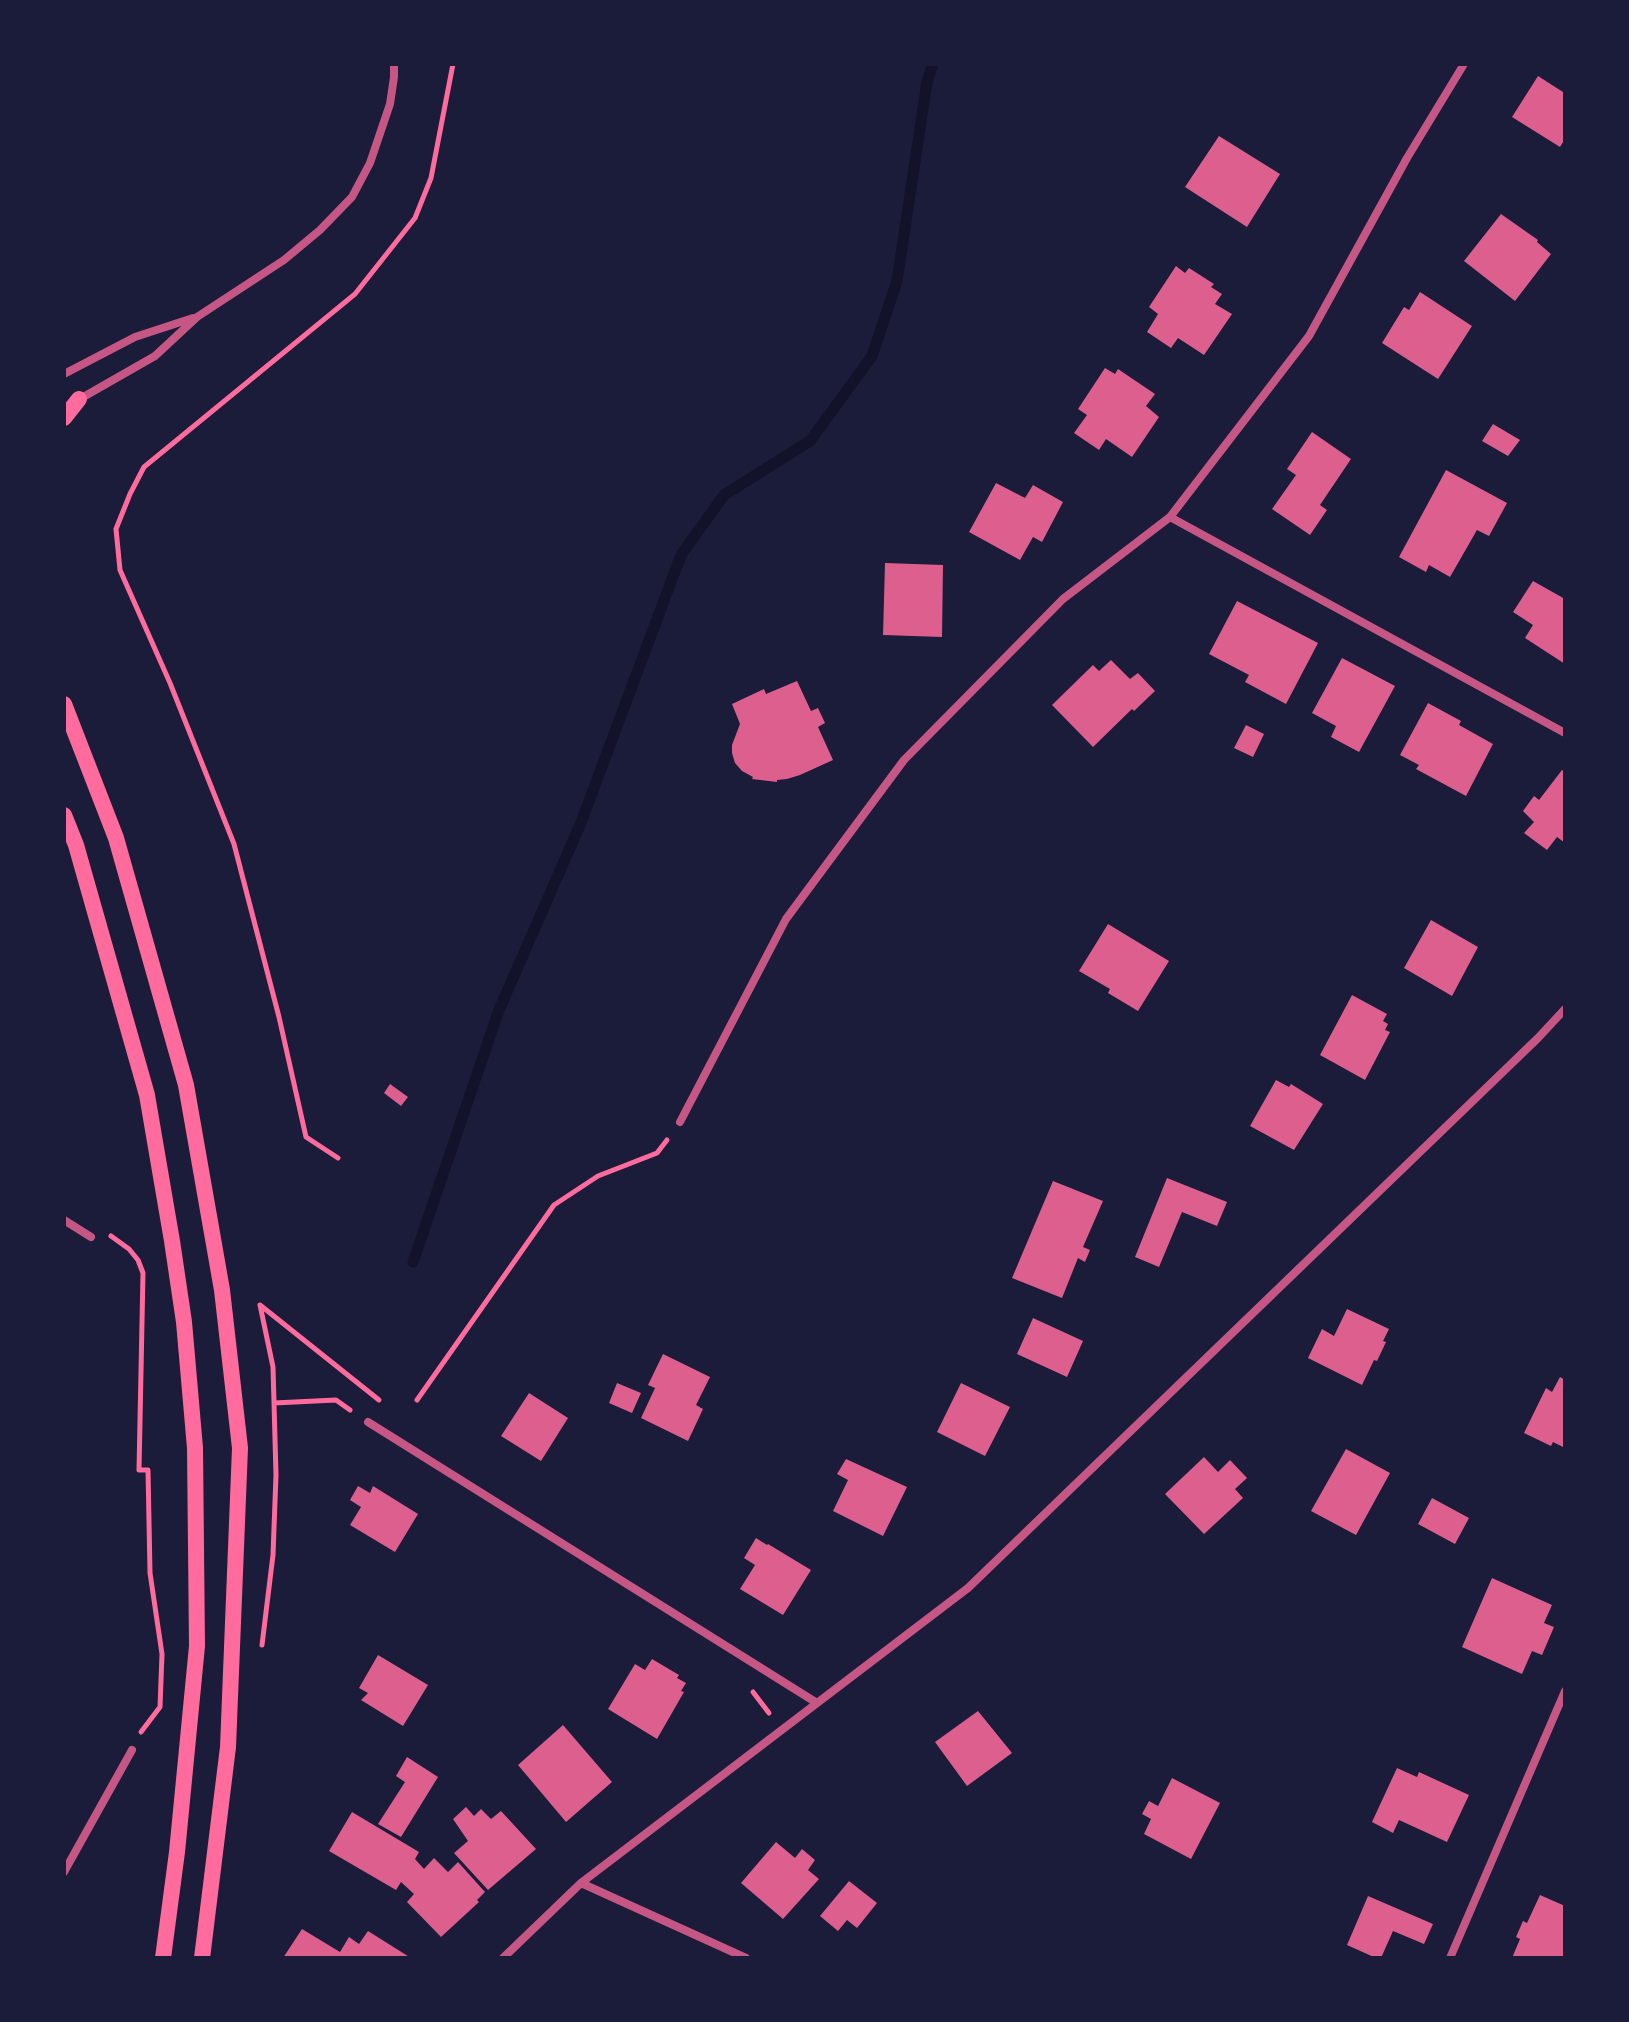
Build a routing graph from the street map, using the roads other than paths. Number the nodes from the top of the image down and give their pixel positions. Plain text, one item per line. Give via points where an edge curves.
1 (394, 64) edge
2 (1464, 64) edge
3 (197, 317) junction
4 (64, 374) edge
5 (79, 399) junction
6 (64, 409) edge
7 (64, 418) edge
8 (1170, 517) junction
9 (64, 704) edge
10 (1565, 733) edge
11 (64, 815) edge
12 (1565, 1009) edge
13 (680, 1122) road end
14 (66, 1222) edge
15 (91, 1237) dead end
16 (368, 1422) dead end
17 (1565, 1691) edge
18 (817, 1703) junction
19 (132, 1750) road end
20 (64, 1872) edge
21 (581, 1883) junction
22 (163, 1958) edge
23 (202, 1958) edge
24 (503, 1958) edge
25 (746, 1958) edge
26 (1450, 1958) edge

1 - 3 street via 390,104 352,197 284,260
2 - 8 street via 1309,336
3 - 4 street via 135,337
3 - 5 street via 155,356
5 - 6 street
5 - 7 main road
8 - 10 street
8 - 13 street via 1063,599 904,760 786,919
9 - 23 main road via 116,838 186,1085 222,1290 240,1448 228,1747
11 - 22 main road via 147,1095 184,1322 195,1448 197,1646
12 - 18 street via 968,1588
14 - 15 street
16 - 18 street
17 - 26 street
18 - 21 street
19 - 20 street
21 - 24 street
21 - 25 street

